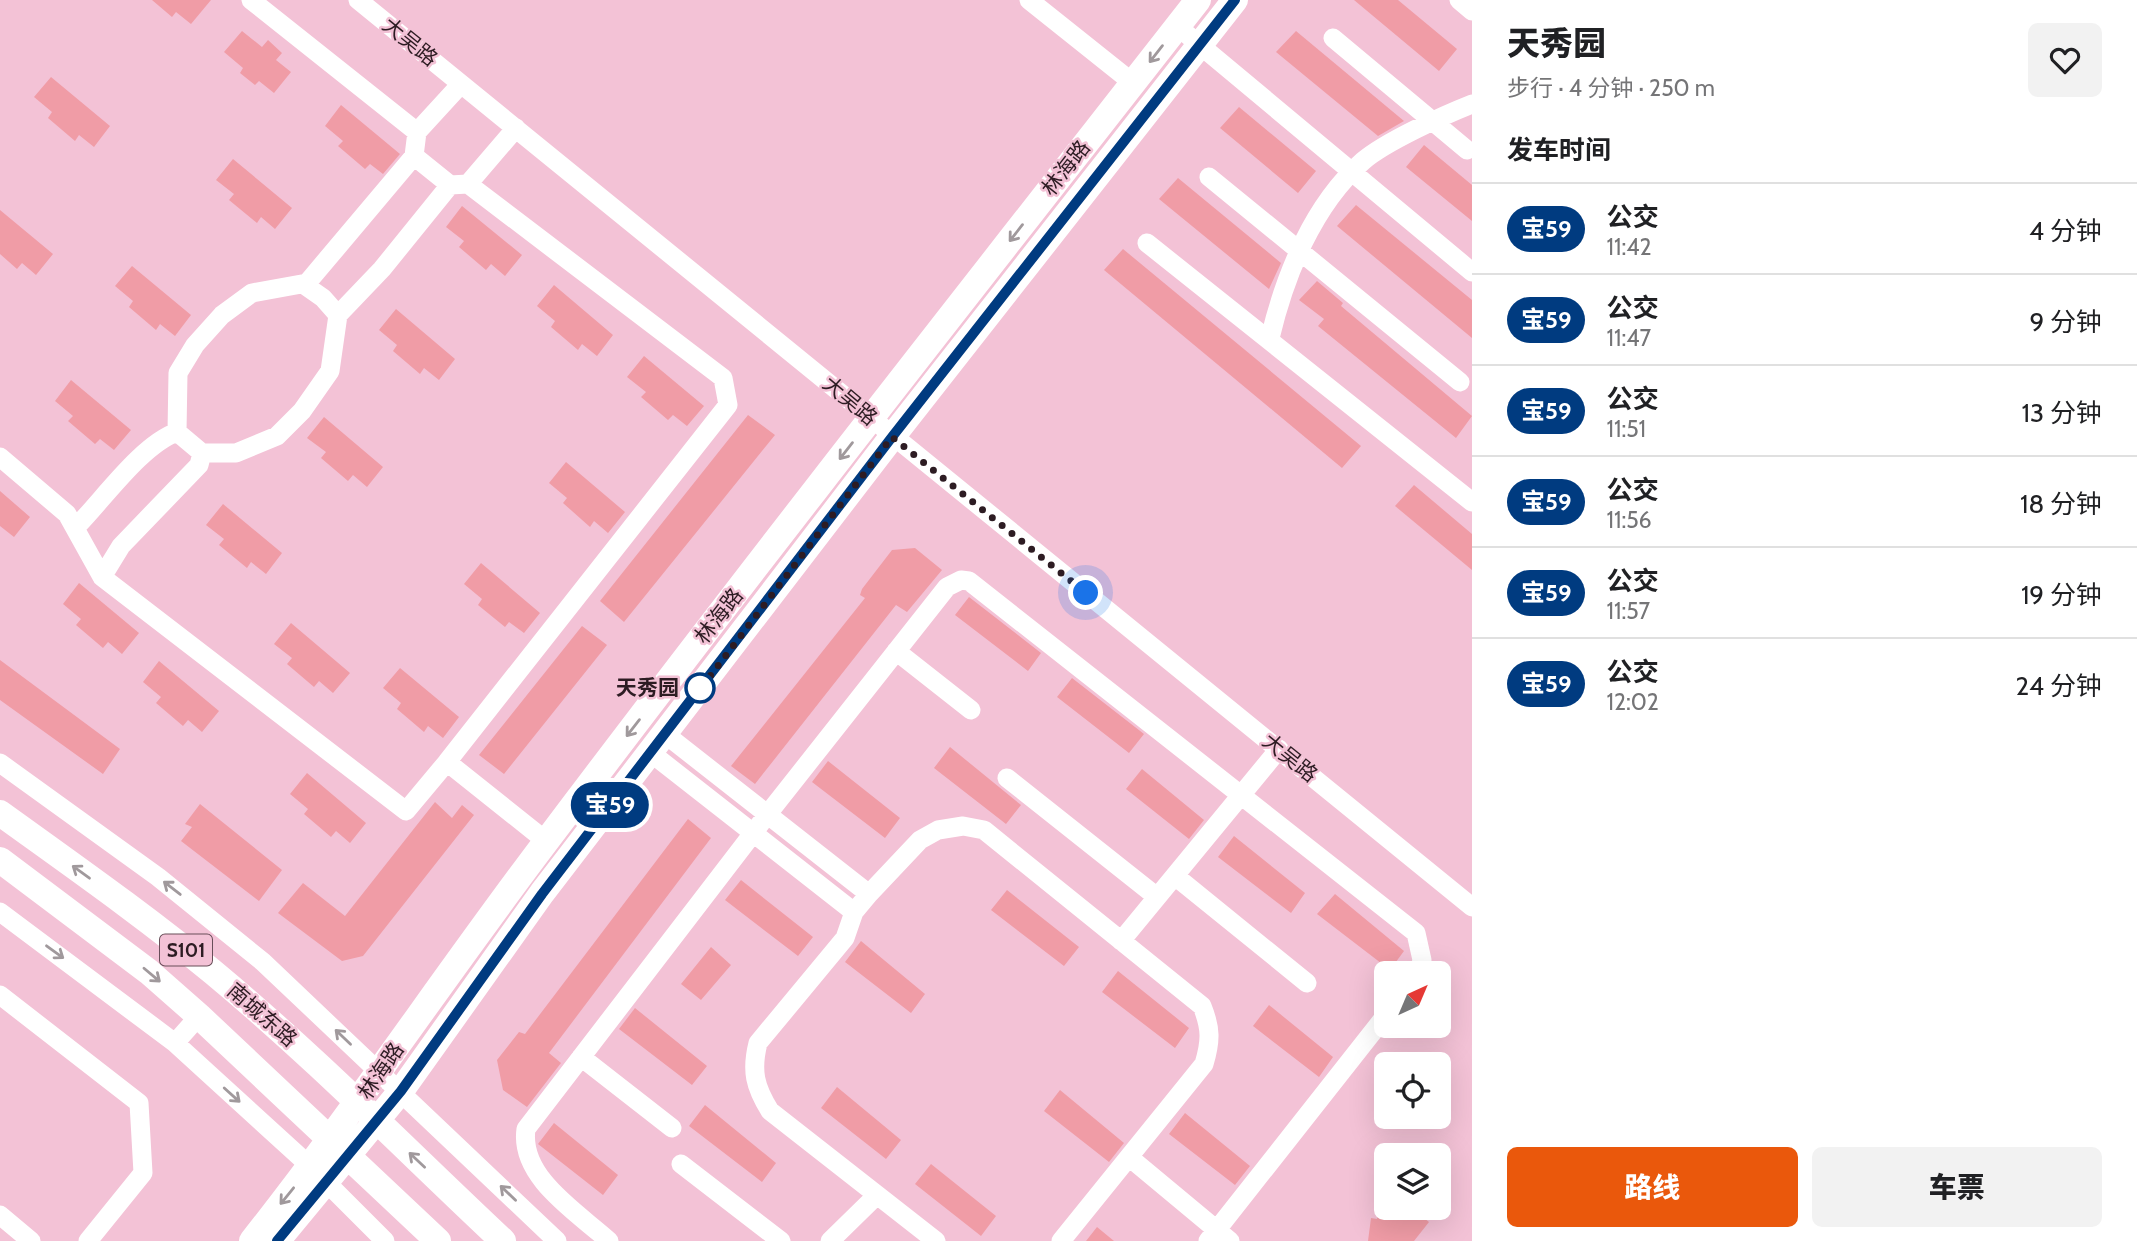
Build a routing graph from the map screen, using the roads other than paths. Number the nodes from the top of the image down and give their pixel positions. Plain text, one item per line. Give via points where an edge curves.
1 (251, 0) edge
2 (358, 0) edge
3 (1029, 0) edge
4 (1198, 0) edge
5 (1235, 0) edge
6 (1459, 0) edge
7 (1472, 11) edge
8 (1178, 26) junction
9 (1333, 38) dead end
10 (1200, 45) junction
11 (1133, 83) junction
12 (461, 84) junction
13 (1472, 104) edge
14 (1433, 121) junction
15 (516, 128) junction
16 (417, 132) junction
17 (1467, 150) dead end
18 (414, 156) junction
19 (1353, 173) junction
20 (1209, 177) dead end
21 (459, 185) junction
22 (1147, 243) dead end
23 (1300, 251) junction
24 (1472, 272) edge
25 (303, 284) junction
26 (338, 315) junction
27 (1270, 338) junction
28 (1460, 382) dead end
29 (871, 418) junction
30 (177, 432) junction
31 (892, 437) junction
32 (202, 453) junction
33 (0, 457) edge
34 (1472, 502) edge
35 (75, 528) junction
36 (102, 577) junction
37 (896, 651) junction
38 (971, 710) dead end
39 (658, 744) junction
40 (1279, 749) junction
41 (0, 762) edge
42 (447, 762) junction
43 (1007, 778) dead end
44 (1241, 796) junction
45 (0, 813) edge
46 (766, 815) junction
47 (753, 833) junction
48 (546, 842) junction
49 (0, 860) edge
50 (1174, 876) junction
51 (869, 894) junction
52 (1157, 897) junction
53 (1472, 907) edge
54 (0, 912) edge
55 (855, 912) junction
56 (1121, 941) junction
57 (1422, 961) edge
58 (1307, 983) dead end
59 (0, 995) edge
60 (199, 1016) junction
61 (1374, 1031) edge
62 (175, 1043) junction
63 (581, 1057) junction
64 (379, 1072) junction
65 (401, 1091) junction
66 (368, 1112) junction
67 (672, 1128) dead end
68 (339, 1147) junction
69 (1129, 1157) junction
70 (681, 1164) dead end
71 (318, 1174) junction
72 (877, 1195) junction
73 (0, 1215) edge
74 (1218, 1237) edge
75 (32, 1241) edge
76 (89, 1241) edge
77 (252, 1241) edge
78 (277, 1241) edge
79 (385, 1241) edge
80 (438, 1241) edge
81 (503, 1241) edge
82 (558, 1241) edge
83 (609, 1241) edge
84 (781, 1241) edge
85 (830, 1241) edge
86 (936, 1241) edge
87 (1061, 1241) edge

1 - 16 street
2 - 12 street, 大吴路
3 - 11 street
4 - 8 main road, 林海路
5 - 10 main road, 林海路
6 - 7 street
8 - 10 street
8 -> 11 main road, 林海路
9 - 14 street
10 - 19 street
10 - 31 main road, 林海路
11 -> 29 main road, 林海路
12 - 15 street, 大吴路
12 - 16 street
13 - 14 street
14 - 17 street
14 - 19 street via 1364,160
15 - 21 street
15 - 29 street, 大吴路
16 - 18 street
18 - 21 street
18 - 25 street
19 - 23 street via 1318,217
19 - 24 street
20 - 23 street
21 - 26 street
21 - 42 street via 723,378 728,405
22 - 27 street
23 - 27 street
23 - 28 street
25 - 26 street
25 - 30 street via 252,293 222,315 195,345 178,373
26 - 32 street via 330,371 294,419 277,436 236,453
27 - 34 street
29 - 31 street, 大吴路
29 -> 48 main road, 林海路
30 - 32 street
30 - 35 street via 143,456
31 - 39 main road, 林海路
31 - 40 street, 大吴路
32 - 36 street via 199,465 121,547
33 - 35 street via 67,514
35 - 36 street
36 - 42 street via 406,811
37 - 38 street
37 - 44 street via 947,587 969,581
37 - 46 street
39 - 46 street
39 - 47 street
39 - 65 main road, 林海路 via 542,894
40 - 44 street
40 - 53 street, 大吴路
64 -> 41 street via 214,921
42 - 48 street
43 - 52 street
44 - 50 street
44 - 57 street via 1416,933
66 -> 45 main road, 南城东路 / S101 via 170,937
46 - 47 street
46 - 51 street
47 - 55 street
47 - 63 street
48 - 64 main road, 林海路
49 -> 60 main road, 南城东路 / S101 via 149,972
50 - 52 street
50 - 58 street
51 - 55 street
51 - 56 street via 920,840 938,830 963,826 984,830
52 - 56 street
54 -> 62 street
55 - 72 street via 845,938 758,1043 753,1063 755,1085 770,1111
56 - 69 street via 1202,1006 1210,1024 1204,1064
59 - 76 street via 138,1103 143,1173
60 - 62 street
60 - 68 main road, 南城东路 / S101
61 - 74 street
62 -> 71 street
63 - 67 street
63 - 83 street via 526,1129 523,1145 536,1174
64 - 65 street
64 - 66 main road, 林海路
65 - 66 main road, 林海路
82 -> 65 street
66 - 68 main road, 林海路
81 -> 66 main road, 南城东路 / S101
68 - 71 main road, 林海路
68 - 80 main road, 南城东路 / S101
69 - 74 street
69 - 87 street
70 - 84 street
71 -> 77 main road, 林海路
71 - 78 main road, 林海路
71 - 79 street
72 - 85 street
72 - 86 street
73 - 75 street

